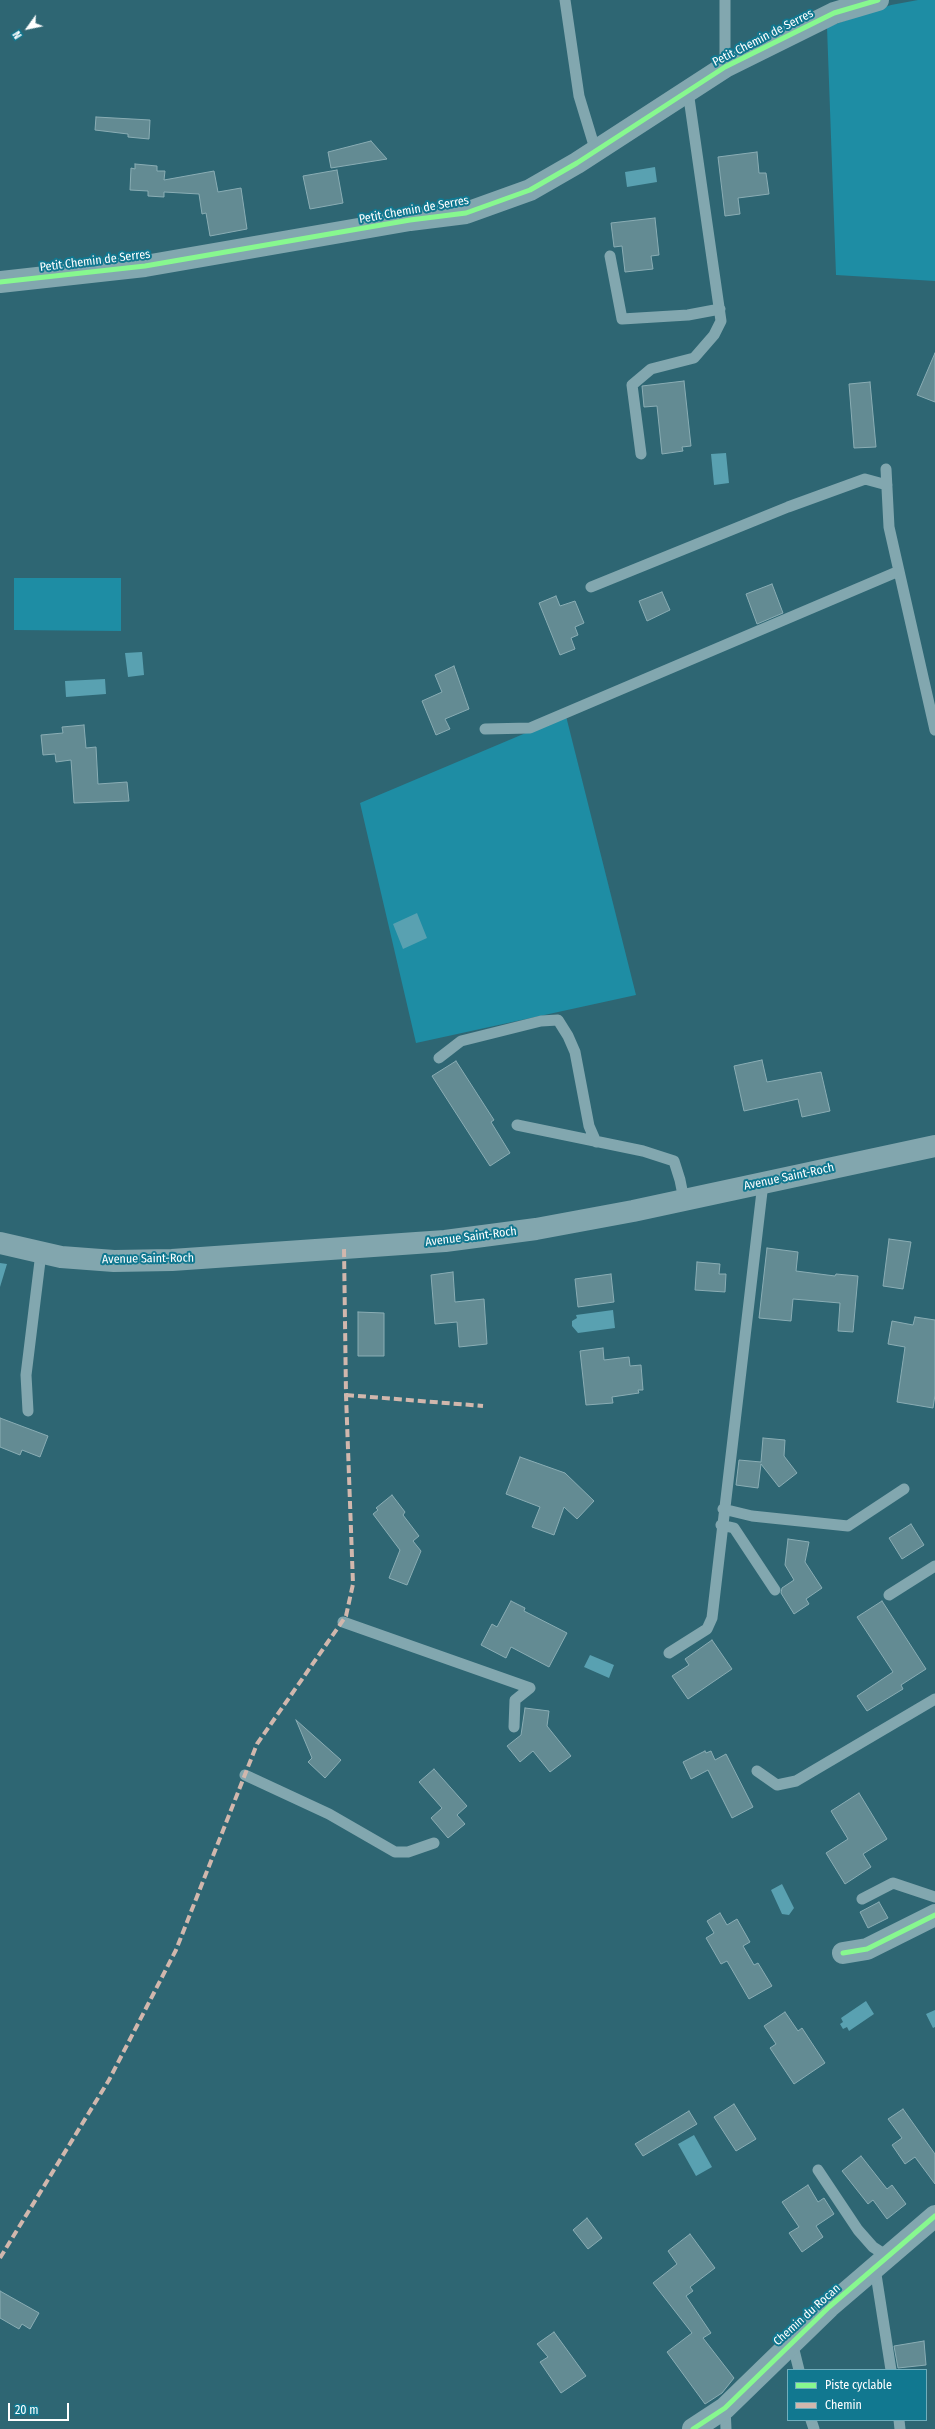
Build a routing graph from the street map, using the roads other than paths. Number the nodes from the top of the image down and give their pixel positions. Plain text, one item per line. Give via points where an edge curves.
1 (565, 0) edge
2 (724, 0) edge
3 (878, 0) edge
4 (725, 67) junction
5 (688, 91) junction
6 (596, 152) junction
7 (610, 256) dead end
8 (0, 282) edge
9 (720, 309) junction
10 (641, 454) dead end
11 (886, 469) dead end
12 (887, 485) junction
13 (899, 571) junction
14 (591, 587) dead end
15 (485, 729) dead end
16 (935, 730) edge
17 (439, 1058) dead end
18 (516, 1126) dead end
19 (596, 1142) junction
20 (935, 1146) edge
21 (763, 1183) junction
22 (684, 1200) junction
23 (0, 1243) edge
24 (41, 1253) junction
25 (28, 1411) dead end
26 (904, 1489) dead end
27 (723, 1509) junction
28 (721, 1526) junction
29 (935, 1566) edge
30 (775, 1590) dead end
31 (889, 1595) dead end
32 (343, 1622) dead end
33 (669, 1653) dead end
34 (935, 1699) edge
35 (514, 1727) dead end
36 (757, 1771) dead end
37 (246, 1775) dead end
38 (434, 1843) dead end
39 (935, 1897) edge
40 (862, 1899) dead end
41 (935, 1916) edge
42 (843, 1953) dead end
43 (818, 2170) dead end
44 (935, 2216) edge
45 (881, 2262) junction
46 (792, 2342) junction
47 (799, 2369) edge
48 (891, 2369) edge
49 (726, 2419) edge
50 (693, 2429) edge

1 - 6 lane via 579,96
2 - 4 lane
3 - 4 street, Petit Chemin de Serres via 834,13
4 - 5 street, Petit Chemin de Serres
5 - 6 street, Petit Chemin de Serres
5 - 9 lane
6 - 8 street, Petit Chemin de Serres via 530,190 466,213 410,220 144,266
7 - 9 lane via 622,319 688,315
9 - 10 lane via 721,321 714,335 694,358 651,369 632,385
11 - 12 lane
12 - 13 lane via 889,527
12 - 14 lane via 865,480 788,507
13 - 15 lane via 530,728
13 - 16 lane
17 - 19 lane via 461,1041 541,1021 558,1020 575,1052 589,1126
18 - 19 lane
19 - 22 lane via 643,1151 674,1161
20 - 21 main road, Avenue Saint-Roch
21 - 22 main road, Avenue Saint-Roch
21 - 27 lane
22 - 24 main road, Avenue Saint-Roch via 536,1229 445,1242 172,1260 114,1261
23 - 24 main road, Avenue Saint-Roch
24 - 25 lane via 26,1375
26 - 27 lane via 848,1526 752,1516
27 - 28 lane
28 - 30 lane via 734,1528
28 - 33 lane via 712,1618 707,1629
29 - 31 lane
32 - 35 lane via 530,1688 515,1700
34 - 36 lane via 796,1781 777,1785
37 - 38 lane via 329,1814 395,1852 408,1852
39 - 40 lane via 893,1883
41 - 42 street via 867,1949
43 - 45 lane
44 - 45 street, Chemin du Rocan
45 - 46 street, Chemin du Rocan
45 - 48 lane
46 - 47 lane
46 - 49 street, Chemin du Rocan
49 - 50 street, Chemin du Rocan

